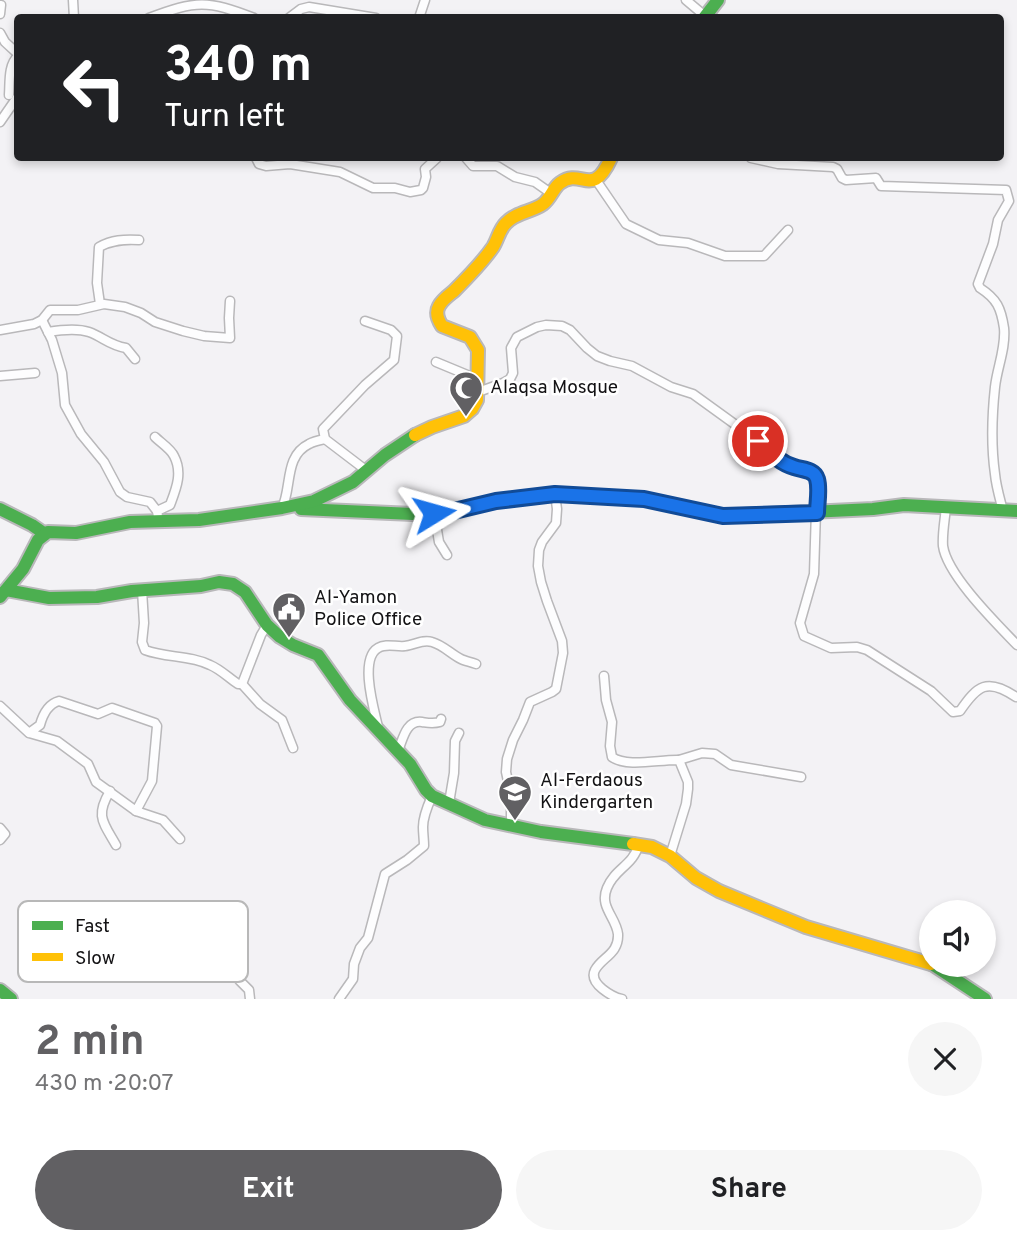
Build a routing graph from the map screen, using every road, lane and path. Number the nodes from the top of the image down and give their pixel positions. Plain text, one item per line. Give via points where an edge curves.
1 (686, 0) edge
2 (718, 0) edge
3 (215, 2) edge
4 (159, 14) edge
5 (244, 14) edge
6 (294, 14) edge
7 (352, 14) edge
8 (701, 14) edge
9 (706, 14) edge
10 (0, 33) edge
11 (14, 51) edge
12 (14, 59) edge
13 (11, 95) edge
14 (0, 122) edge
15 (258, 161) edge
16 (434, 161) edge
17 (469, 161) edge
18 (610, 161) edge
19 (767, 161) edge
20 (596, 180) junction
21 (552, 194) junction
22 (788, 230) dead end
23 (139, 240) dead end
24 (230, 301) dead end
25 (100, 304) junction
26 (42, 320) junction
27 (365, 321) dead end
28 (0, 330) edge
29 (48, 332) junction
30 (135, 359) dead end
31 (436, 362) dead end
32 (35, 373) dead end
33 (0, 376) edge
34 (478, 385) junction
35 (155, 436) dead end
36 (325, 439) junction
37 (367, 471) junction
38 (555, 494) junction
39 (282, 508) junction
40 (946, 508) junction
41 (0, 509) edge
42 (1003, 511) junction
43 (1017, 512) edge
44 (434, 513) junction
45 (817, 513) junction
46 (158, 516) junction
47 (45, 534) junction
48 (447, 555) dead end
49 (142, 590) junction
50 (3, 593) edge
51 (267, 625) junction
52 (1017, 645) edge
53 (476, 664) dead end
54 (604, 676) dead end
55 (242, 684) junction
56 (1016, 696) edge
57 (2, 711) edge
58 (441, 719) dead end
59 (379, 730) junction
60 (29, 733) junction
61 (459, 733) dead end
62 (293, 748) dead end
63 (398, 751) junction
64 (680, 760) junction
65 (801, 777) dead end
66 (110, 791) junction
67 (432, 796) junction
68 (449, 803) junction
69 (136, 811) junction
70 (511, 825) junction
71 (0, 828) edge
72 (180, 839) dead end
73 (0, 840) edge
74 (639, 844) junction
75 (116, 845) dead end
76 (670, 856) junction
77 (919, 960) edge
78 (952, 977) edge
79 (241, 982) edge
80 (0, 990) edge
81 (11, 999) edge
82 (250, 999) edge
83 (339, 999) edge
84 (622, 999) edge
85 (985, 999) edge

1 - 8 street
2 - 9 street
3 - 4 street via 186,3
3 - 5 street
6 - 7 street via 309,7
10 - 11 street
12 - 13 street
13 - 14 street
15 - 16 street via 266,166 290,164 340,172 373,188 410,192 423,188 425,169
17 - 21 street via 474,166 497,166
18 - 20 street
19 - 42 street via 833,167 846,180 876,178 881,186 1006,190 1009,201 998,220 978,284 996,301 1004,328 993,417 995,474
20 - 21 street via 570,179
20 - 22 street via 626,224 659,240 688,243 724,256 764,256
21 - 34 street via 545,203 507,222 492,248 438,309 442,326 466,334 477,346
23 - 25 street via 124,239 99,247
24 - 25 street via 230,338 183,331 125,307
25 - 26 street via 50,310
26 - 28 street
26 - 29 street
27 - 36 street via 397,336 394,360 330,420 323,429
29 - 30 street via 86,331 126,348
29 - 46 street via 62,373 65,405 81,435 104,462 120,492 150,502
31 - 34 street
32 - 33 street
34 - 37 street via 475,403 467,414 408,439
34 - 45 street via 510,379 511,348 517,337 546,325 566,327 597,356 632,366 693,394 778,459 812,472 817,479
35 - 46 street via 174,455 179,473 170,505
36 - 37 street
36 - 39 street via 298,451
37 - 39 street via 314,501
38 - 44 street
38 - 45 street via 644,499 723,516
38 - 70 street via 556,523 542,542 538,566 562,641 562,660 557,687 530,702 509,748
39 - 44 street
39 - 46 street via 200,520
40 - 42 street
40 - 45 street via 904,505
40 - 52 street via 943,546 954,572
41 - 47 street
42 - 43 street
44 - 48 street via 439,542
45 - 56 street via 814,574 800,623 804,636 831,648 867,650 931,691 954,713 982,687 1000,688
46 - 47 street via 76,533
47 - 50 street
49 - 50 street via 97,597
49 - 51 street via 229,582 245,592
49 - 55 street via 145,650 210,664
51 - 55 street
51 - 59 street via 286,641 318,655
53 - 59 street via 432,642 378,648 369,661 370,696
54 - 64 street via 612,757 626,762
55 - 62 street via 282,720
57 - 60 street
58 - 63 street via 436,724 409,726
59 - 63 street
60 - 66 street via 67,748 88,764 96,782
60 - 69 street via 40,725 49,706 59,701 97,714 112,708 155,723 152,781
61 - 68 street via 454,741
63 - 67 street
64 - 65 street via 715,754 731,765
64 - 76 street via 688,797
66 - 69 street
66 - 75 street via 101,817
67 - 68 street
67 - 83 street via 425,812 424,846 385,874 353,979
68 - 70 street
69 - 72 street via 163,820
70 - 74 street
71 - 73 street via 5,834
74 - 76 street
74 - 84 street via 634,858 614,875 606,891 605,905 616,925 617,943 594,975 604,990
76 - 77 street via 711,887 806,927
78 - 85 street
79 - 82 street
80 - 81 street

